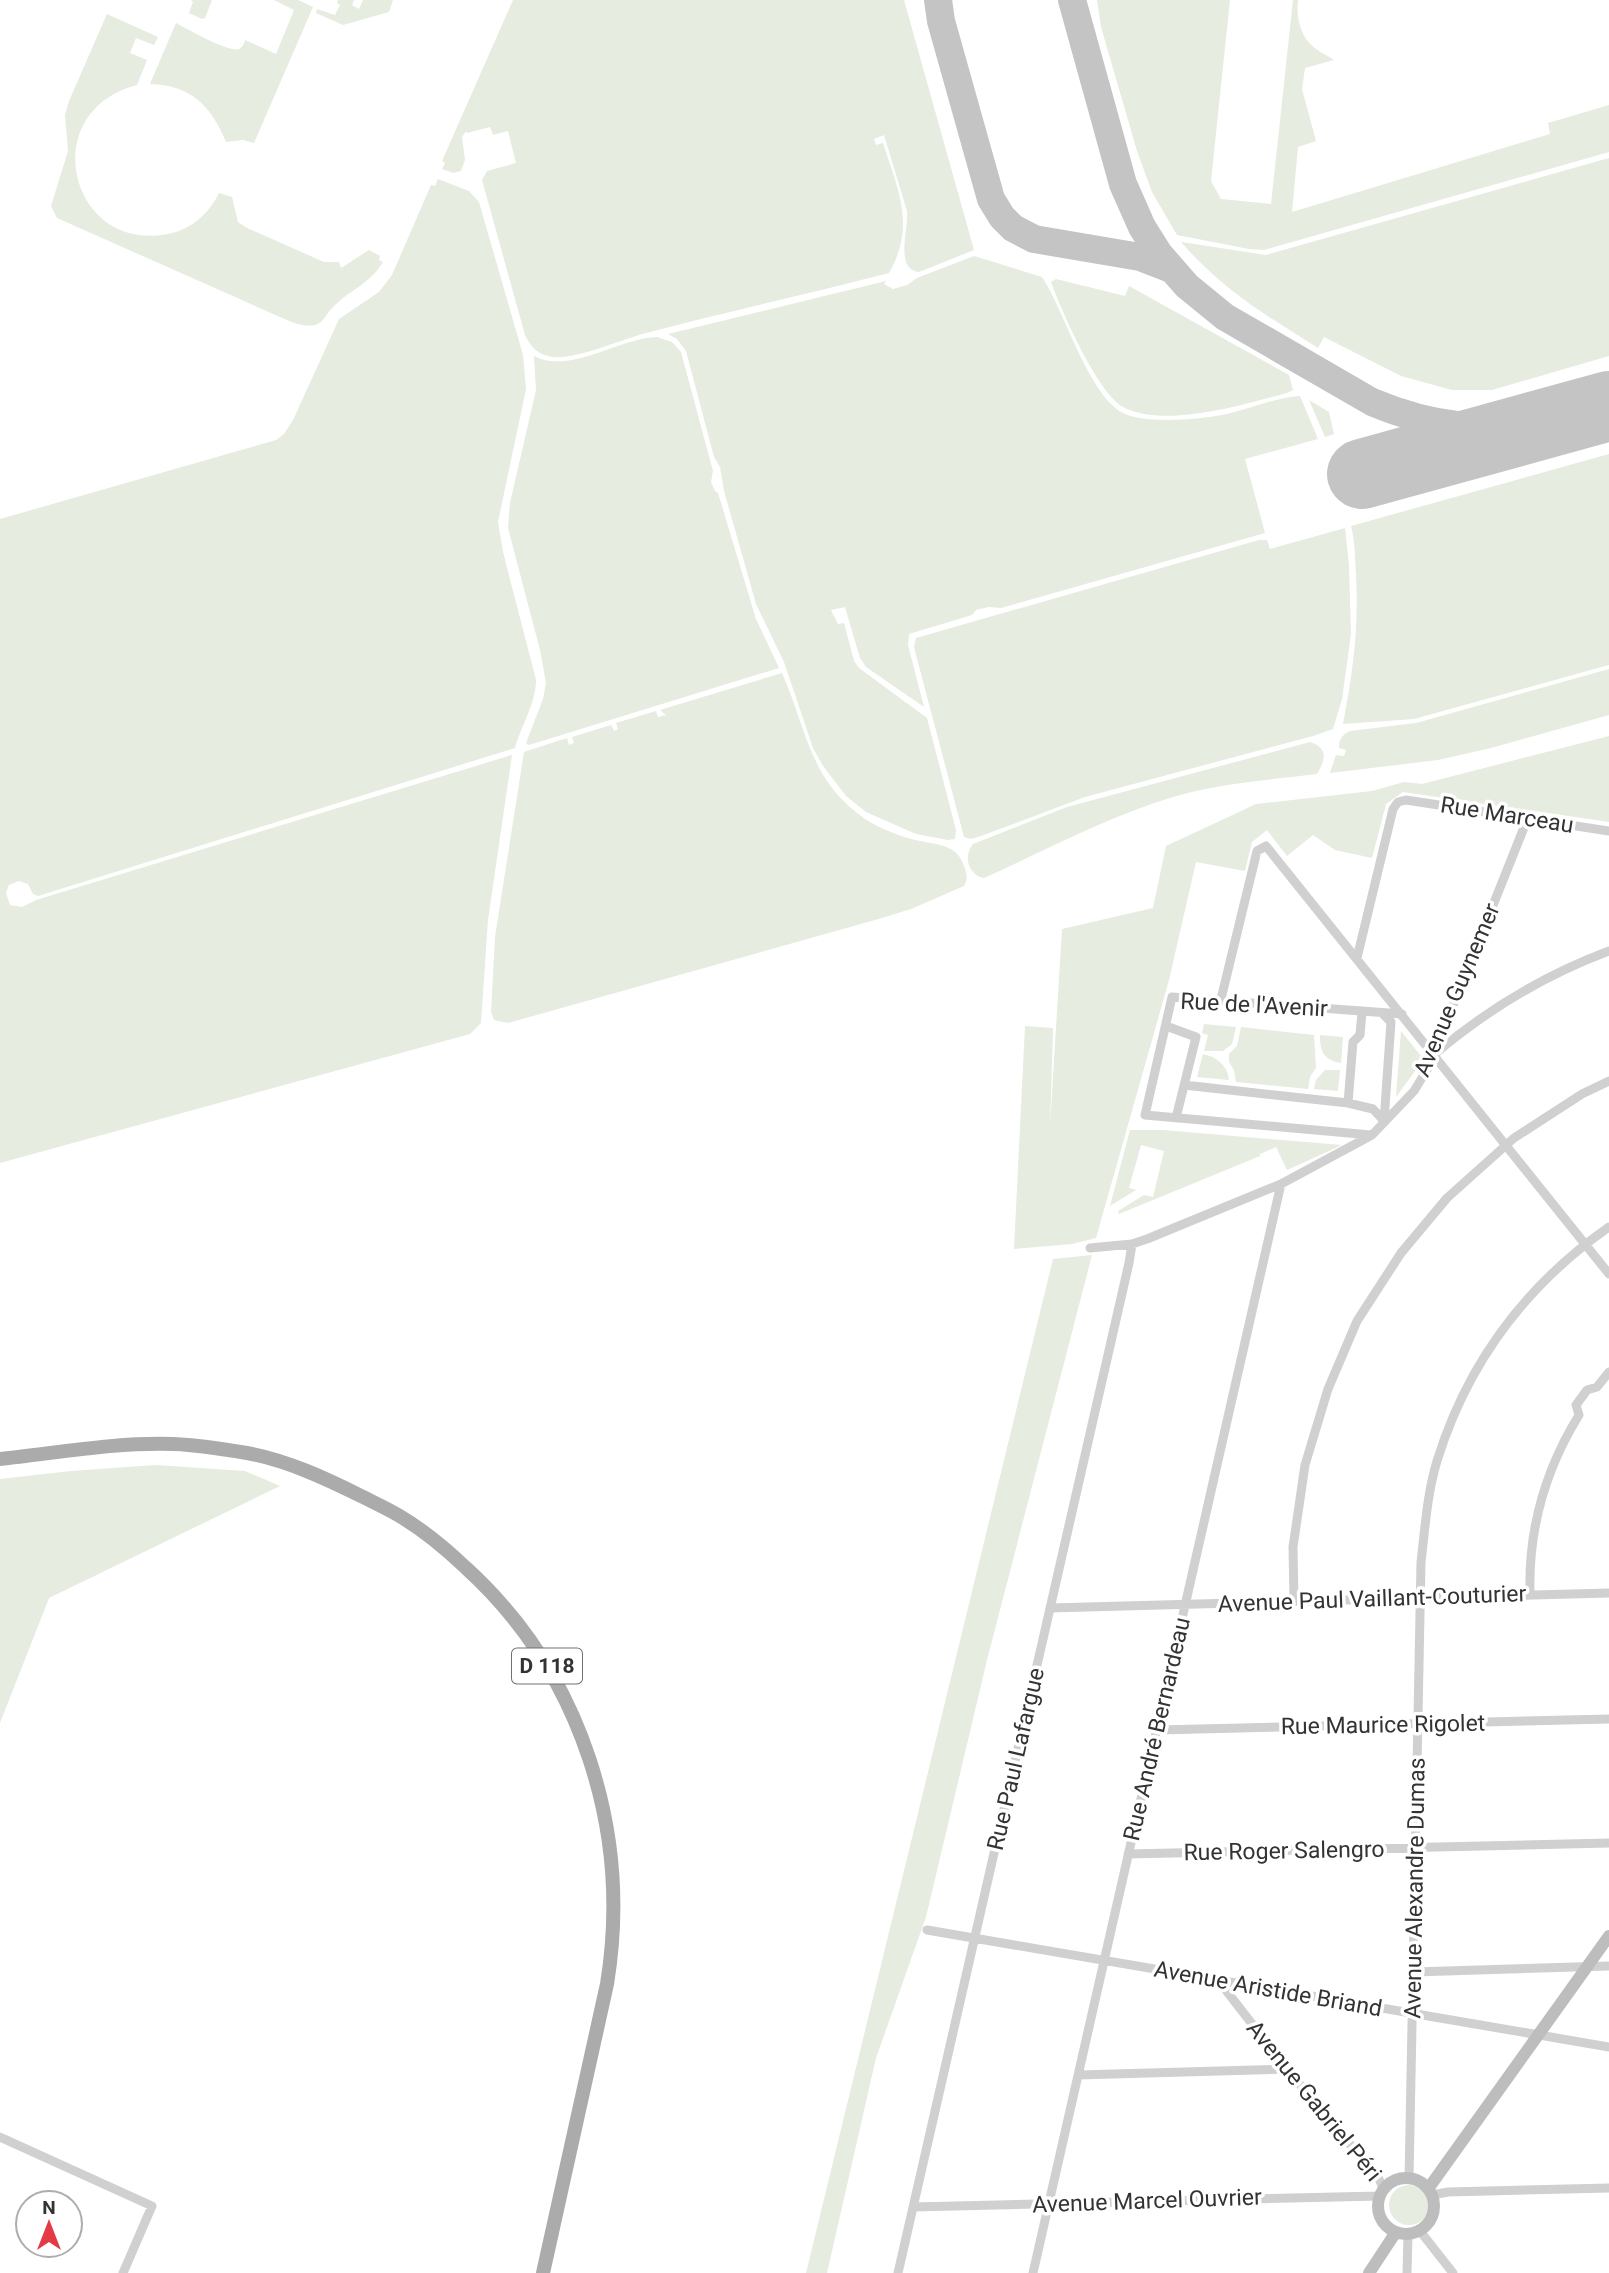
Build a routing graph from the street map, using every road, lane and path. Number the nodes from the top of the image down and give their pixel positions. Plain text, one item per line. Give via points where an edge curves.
1 (1527, 820) junction
2 (1609, 831) edge
3 (1609, 951) edge
4 (1357, 958) junction
5 (1221, 999) junction
6 (1363, 1012) junction
7 (1384, 1014) junction
8 (1402, 1014) junction
9 (1166, 1026) junction
10 (1434, 1054) junction
11 (1609, 1081) edge
12 (1184, 1085) junction
13 (1348, 1103) junction
14 (1176, 1118) junction
15 (1384, 1121) junction
16 (1372, 1135) junction
17 (1506, 1145) junction
18 (1281, 1184) junction
19 (1609, 1227) edge
20 (1132, 1244) junction
21 (1585, 1244) junction
22 (1090, 1248) dead end
23 (1609, 1274) edge
24 (1609, 1372) edge
25 (0, 1459) edge
26 (1609, 1593) edge
27 (1530, 1595) junction
28 (1420, 1598) junction
29 (1294, 1602) junction
30 (1186, 1604) junction
31 (1050, 1608) junction
32 (1609, 1720) edge
33 (1418, 1724) junction
34 (1157, 1730) junction
35 (1609, 1843) edge
36 (1416, 1849) junction
37 (1128, 1854) junction
38 (927, 1930) dead end
39 (1609, 1936) edge
40 (975, 1938) junction
41 (1104, 1961) junction
42 (1609, 1966) edge
43 (1587, 1967) junction
44 (1413, 1972) junction
45 (1218, 1980) junction
46 (1412, 2013) junction
47 (1538, 2034) junction
48 (1609, 2047) edge
49 (1287, 2069) junction
50 (1078, 2075) junction
51 (0, 2137) edge
52 (1409, 2179) junction
53 (1609, 2188) edge
54 (1430, 2192) junction
55 (1382, 2193) junction
56 (1048, 2204) junction
57 (913, 2207) junction
58 (1408, 2232) junction
59 (123, 2273) edge
60 (543, 2273) edge
61 (898, 2273) edge
62 (1033, 2273) edge
63 (1369, 2273) edge
64 (1407, 2273) edge
65 (1453, 2273) edge

1 - 2 street, Rue Marceau
1 - 4 street, Rue Marceau via 1398,802 1392,809
1 - 10 street, Avenue Guynemer
3 - 10 street via 1501,1003
4 - 5 street via 1266,846 1257,851
4 - 8 street
5 - 6 street, Rue de l'Avenir
5 - 9 street, Rue de l'Avenir via 1171,997
6 - 7 street, Rue de l'Avenir
6 - 13 street, Rue de l'Avenir via 1360,1035 1353,1042
7 - 8 street, Rue de l'Avenir
7 - 15 street via 1391,1022
8 - 10 street
9 - 12 street, Rue de l'Avenir via 1196,1037
9 - 14 street, Rue de l'Avenir via 1145,1115
10 - 15 street, Avenue Guynemer via 1414,1091
10 - 17 street
11 - 17 street
12 - 13 street
12 - 14 street, Rue de l'Avenir
13 - 15 street via 1374,1109
14 - 16 street, Rue de l'Avenir
15 - 16 street, Avenue Guynemer
16 - 18 street, Avenue Guynemer
17 - 21 street
17 - 29 street via 1447,1198 1401,1254 1357,1321 1328,1389 1306,1465 1293,1547
18 - 20 street, Avenue Guynemer
18 - 30 street, Rue André Bernardeau
19 - 21 street, Avenue Alexandre Dumas
20 - 22 street, Avenue Guynemer
20 - 31 street, Rue Paul Lafargue
21 - 23 street
21 - 28 street, Avenue Alexandre Dumas via 1526,1298 1484,1356 1457,1408 1437,1462 1426,1521
24 - 27 street via 1576,1405 1579,1415 1551,1468 1530,1557
25 - 60 main road, D 118 via 175,1444 250,1454 291,1466 400,1516 446,1549 484,1584 530,1640 571,1710 587,1752 611,1848 614,1894 607,1984
26 - 27 street, Avenue Paul Vaillant-Couturier
27 - 28 street, Avenue Paul Vaillant-Couturier
28 - 29 street, Avenue Paul Vaillant-Couturier
28 - 33 street, Avenue Alexandre Dumas
29 - 30 street, Avenue Paul Vaillant-Couturier
30 - 31 street, Avenue Paul Vaillant-Couturier
30 - 34 street, Rue André Bernardeau
31 - 40 street, Rue Paul Lafargue
32 - 33 street, Rue Maurice Rigolet
33 - 34 street, Rue Maurice Rigolet
33 - 36 street, Avenue Alexandre Dumas
34 - 37 street, Rue André Bernardeau
35 - 36 street, Rue Roger Salengro
36 - 37 street, Rue Roger Salengro
36 - 44 street, Avenue Alexandre Dumas
37 - 41 street, Rue André Bernardeau
38 - 40 street, Avenue Aristide Briand
39 - 43 street
40 - 41 street, Avenue Aristide Briand
40 - 57 street, Rue Paul Lafargue
41 - 45 street, Avenue Aristide Briand
41 - 50 street, Rue André Bernardeau
42 - 43 street
43 - 44 street
43 - 47 street
44 - 46 street, Avenue Alexandre Dumas
45 - 46 street, Avenue Aristide Briand
45 - 49 street, Avenue Gabriel Péri
46 - 47 street, Avenue Aristide Briand
46 - 52 street, Avenue Alexandre Dumas
47 - 48 street, Avenue Aristide Briand
47 - 54 street
49 - 50 street
49 - 55 street, Avenue Gabriel Péri via 1379,2179
50 - 56 street, Rue André Bernardeau
51 - 59 street via 152,2206
52 - 54 street
52 - 55 street via 1395,2181
53 - 54 street
54 - 58 street via 1431,2220
55 - 56 street, Avenue Marcel Ouvrier
55 - 58 street via 1379,2213 1383,2221
56 - 57 street, Avenue Marcel Ouvrier
56 - 62 street, Rue André Bernardeau
57 - 61 street, Rue Paul Lafargue
58 - 63 street
58 - 64 street
58 - 65 street

